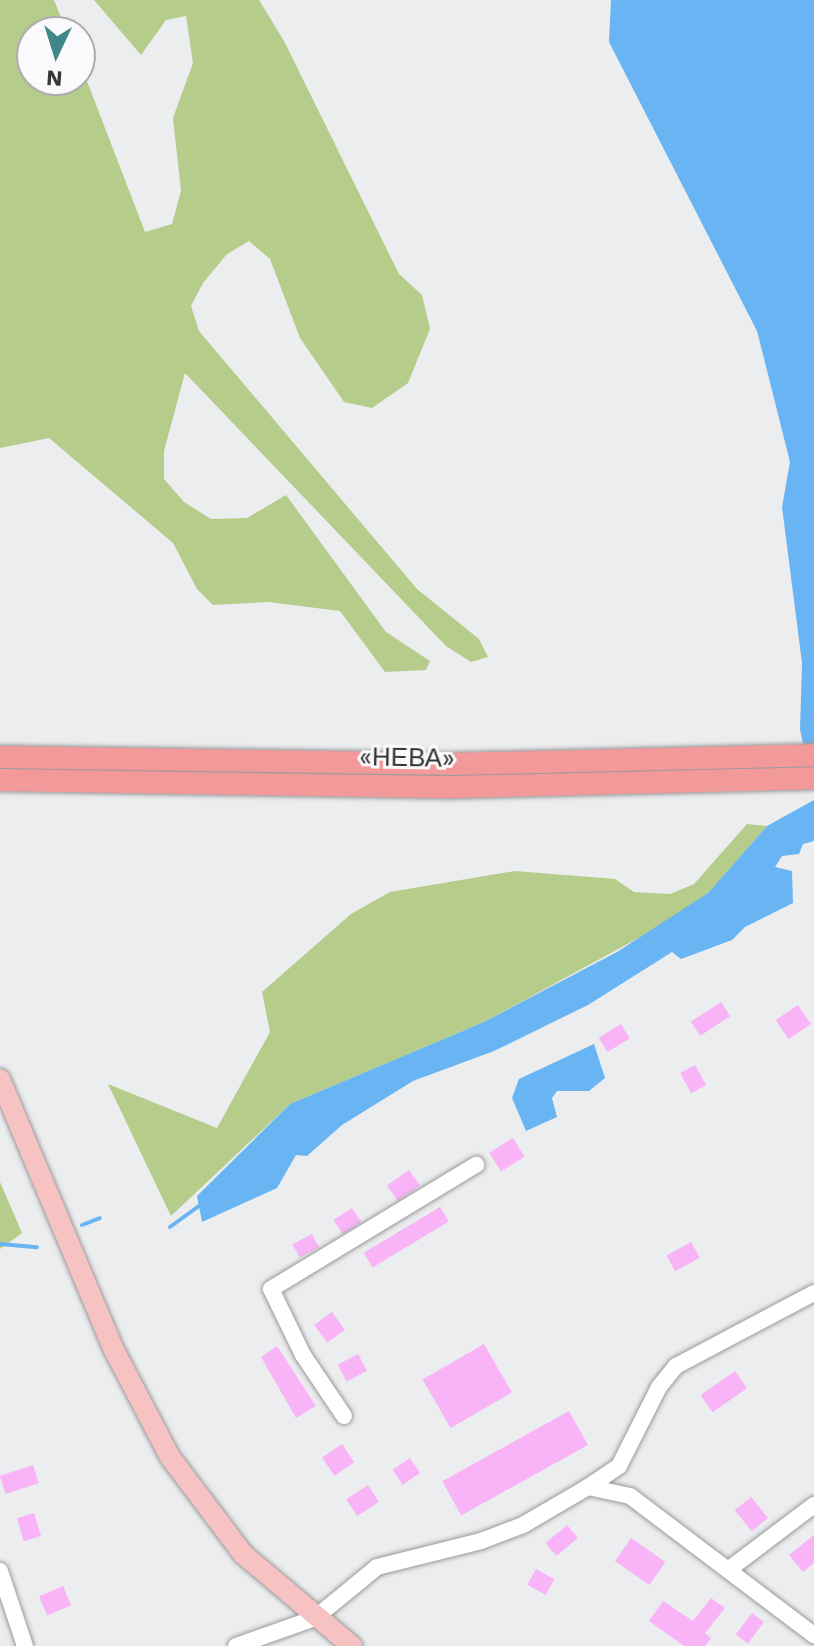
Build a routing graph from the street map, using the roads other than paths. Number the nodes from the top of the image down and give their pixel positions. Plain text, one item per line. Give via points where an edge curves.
1 (814, 755) edge
2 (0, 757) edge
3 (814, 778) edge
4 (0, 780) edge
5 (0, 1079) edge
6 (476, 1165) dead end
7 (814, 1293) edge
8 (344, 1416) dead end
9 (588, 1487) junction
10 (814, 1505) edge
11 (728, 1570) junction
12 (0, 1571) edge
13 (315, 1618) junction
14 (814, 1635) edge
15 (25, 1646) edge
16 (236, 1646) edge
17 (352, 1646) edge

1 - 2 highway, «НЕВА» via 453,764
3 - 4 highway, «НЕВА» via 454,787
5 - 13 main road via 113,1348 163,1445 234,1544
6 - 8 street via 271,1289 303,1355
7 - 9 street via 676,1366 659,1387 619,1466
9 - 11 street via 630,1496
9 - 13 street via 523,1525 362,1574
10 - 11 street
11 - 14 street
12 - 15 street
13 - 16 street
13 - 17 main road

